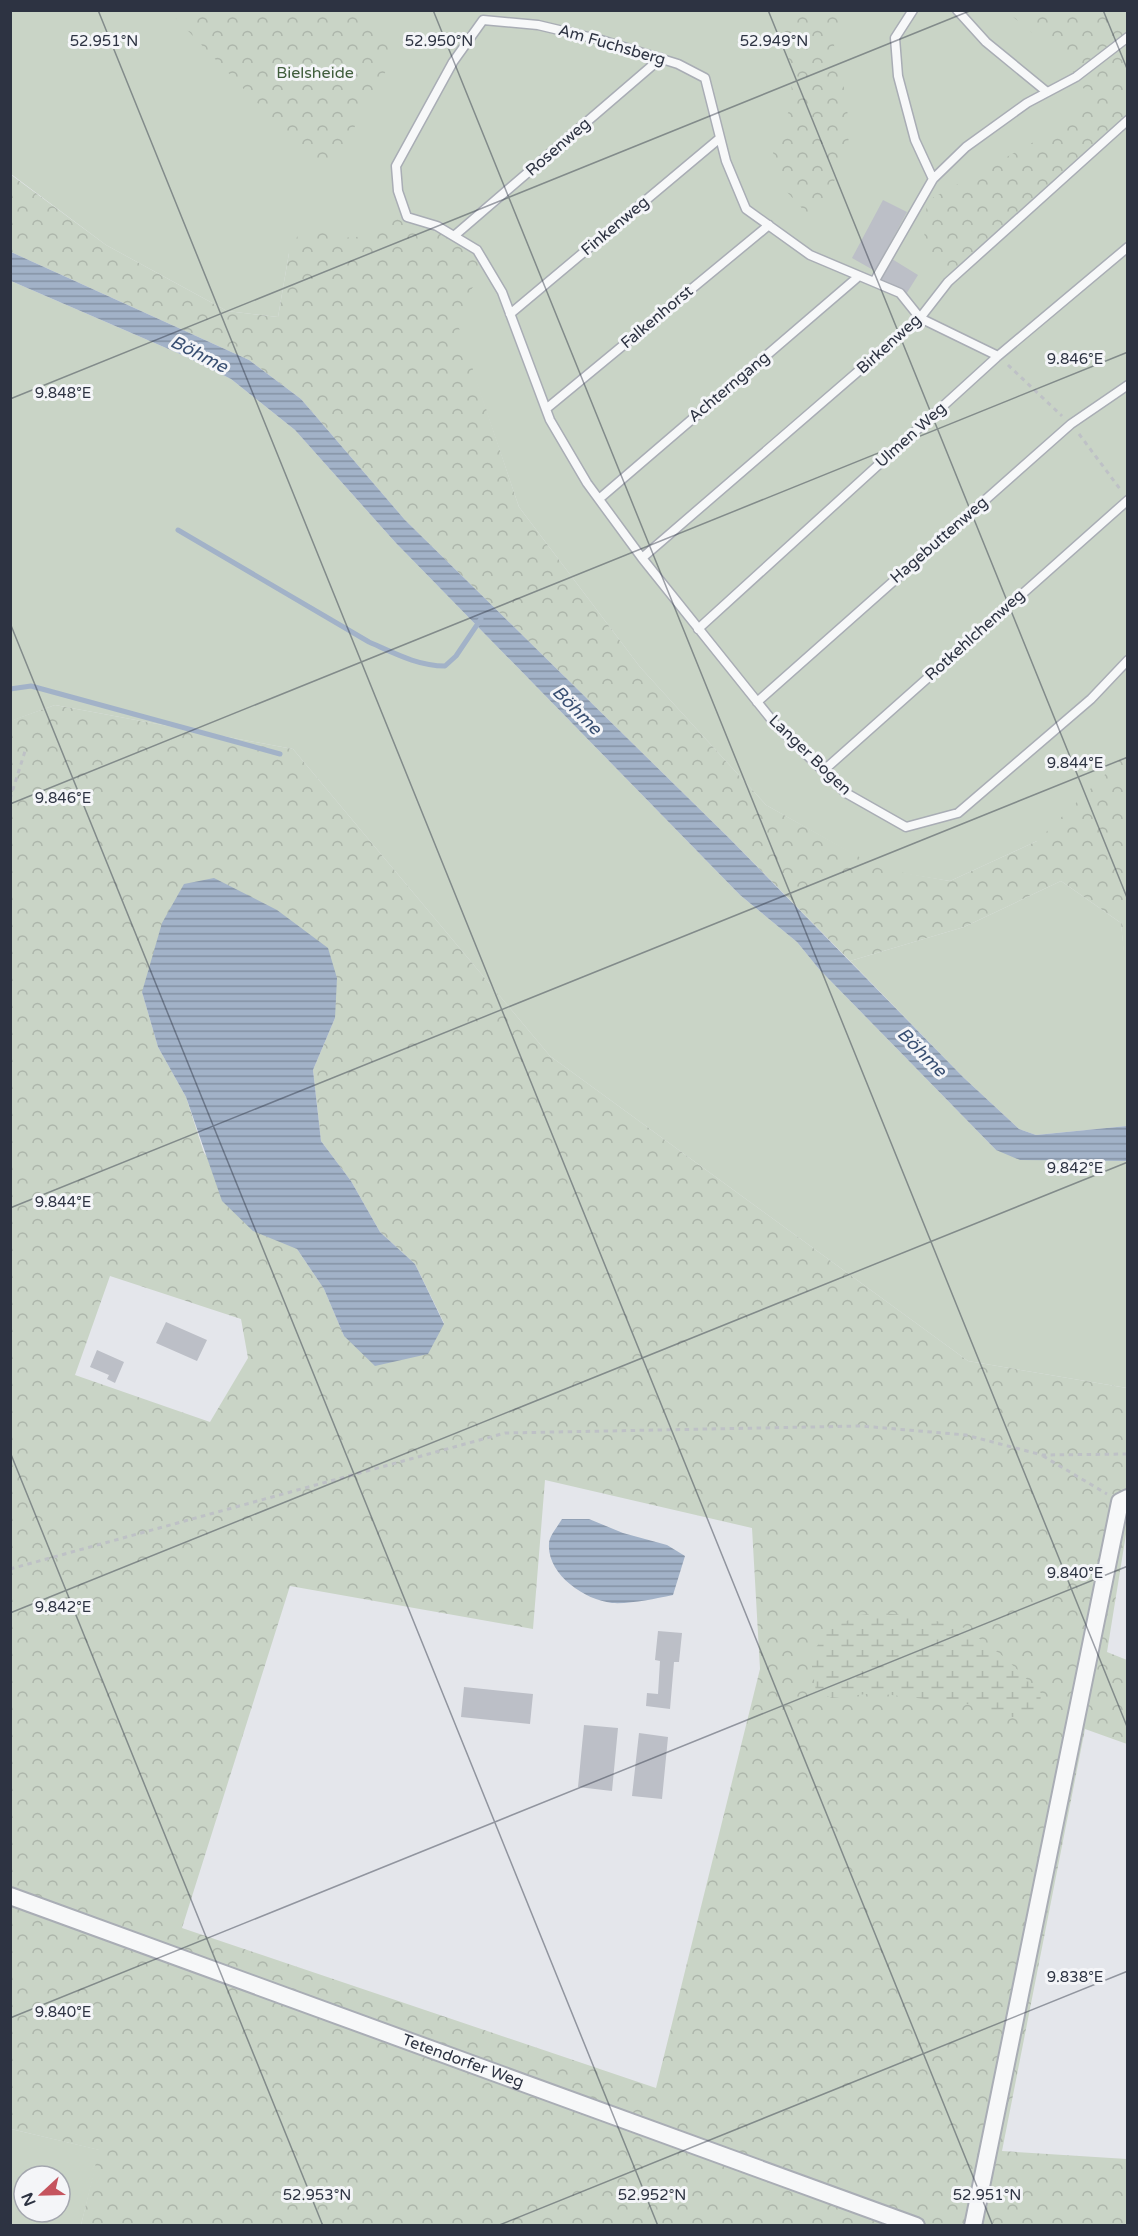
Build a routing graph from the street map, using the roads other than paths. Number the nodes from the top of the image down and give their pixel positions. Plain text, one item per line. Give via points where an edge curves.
1 (913, 10) edge
2 (957, 10) edge
3 (1128, 37) edge
4 (661, 58) junction
5 (1047, 92) junction
6 (1128, 120) edge
7 (720, 138) junction
8 (933, 179) junction
9 (769, 225) junction
10 (454, 236) junction
11 (1128, 247) edge
12 (859, 276) junction
13 (874, 282) junction
14 (510, 314) junction
15 (920, 318) junction
16 (998, 356) junction
17 (1128, 385) edge
18 (546, 409) junction
19 (598, 498) junction
20 (1128, 500) edge
21 (642, 558) junction
22 (698, 629) junction
23 (1128, 660) edge
24 (757, 702) junction
25 (823, 771) junction
26 (1124, 1500) edge
27 (10, 1896) edge
28 (916, 2226) edge
29 (973, 2226) edge

1 - 8 lane via 895,38 898,76 915,140
2 - 5 lane via 986,42
3 - 5 lane via 1076,77
4 - 7 lane, Am Fuchsberg via 705,78
4 - 10 lane, Rosenweg
4 - 10 lane, Am Fuchsberg via 538,25 483,20 453,62 396,166 398,191 407,217
5 - 8 lane via 966,147
6 - 15 lane, Birkenweg via 948,282
7 - 9 lane, Am Fuchsberg via 746,209
7 - 14 lane, Finkenweg
8 - 13 lane
9 - 12 lane, Am Fuchsberg via 810,255
9 - 18 lane, Falkenhorst
10 - 14 lane, Am Fuchsberg via 477,249
11 - 16 lane, Ulmen Weg
12 - 13 lane, Am Fuchsberg
12 - 19 lane, Achterngang
13 - 15 lane, Am Fuchsberg via 900,292
14 - 18 lane, Am Fuchsberg
15 - 16 lane, Am Fuchsberg
15 - 21 lane, Birkenweg
16 - 22 lane, Ulmen Weg
17 - 24 lane, Hagebuttenweg via 1071,424
18 - 19 lane, Am Fuchsberg
19 - 21 lane, Am Fuchsberg
20 - 25 lane, Rotkehlchenweg
21 - 22 lane, Langer Bogen
22 - 24 lane, Langer Bogen
23 - 25 lane, Langer Bogen via 1091,699 958,813 906,826 846,793
24 - 25 lane, Langer Bogen
26 - 29 street
27 - 28 street, Tetendorfer Weg

